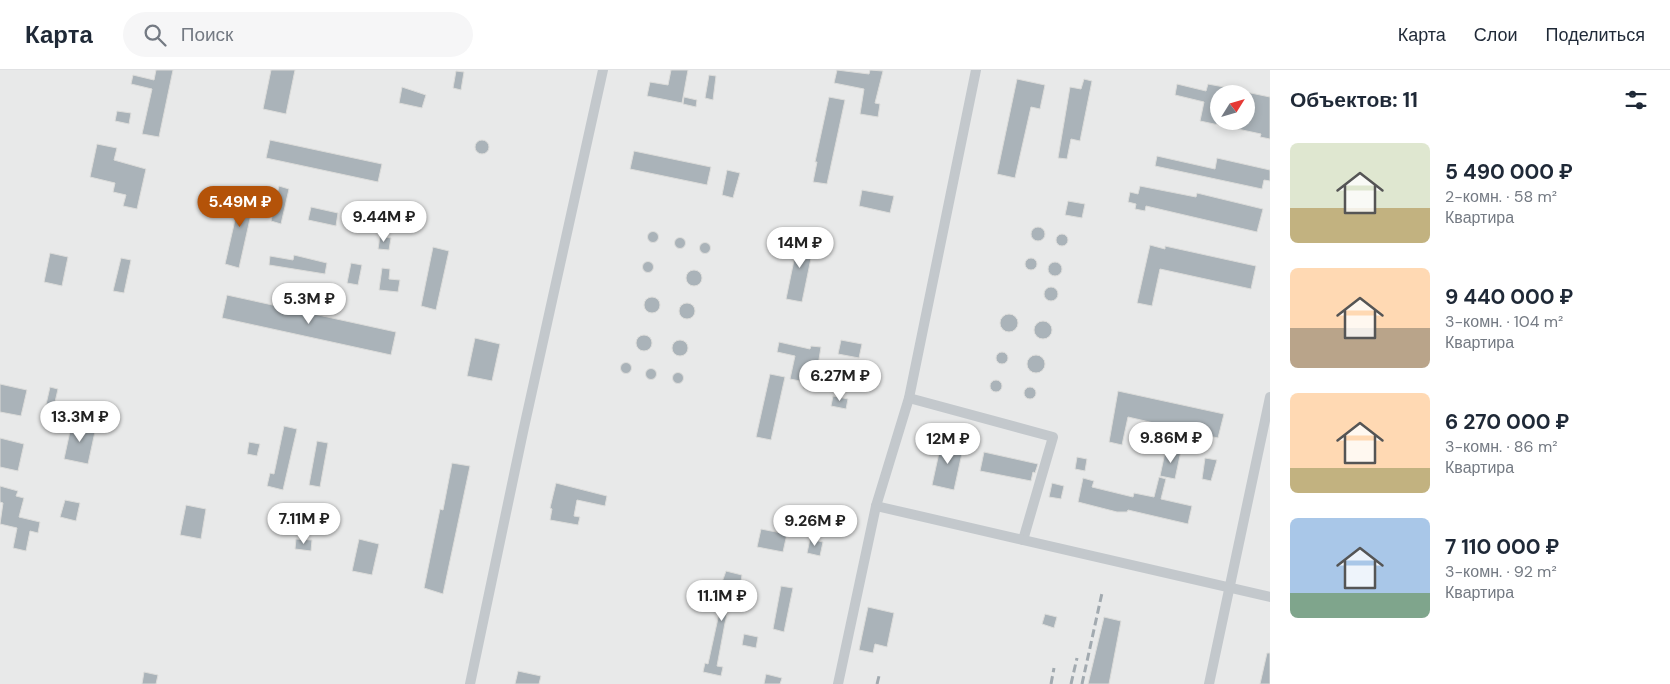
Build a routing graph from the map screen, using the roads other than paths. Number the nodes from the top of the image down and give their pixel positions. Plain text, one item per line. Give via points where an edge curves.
1 (603, 70) edge
2 (976, 70) edge
3 (909, 398) junction
4 (1270, 398) edge
5 (876, 506) junction
6 (1023, 540) junction
7 (1228, 588) junction
8 (1270, 598) edge
9 (470, 684) edge
10 (838, 684) edge
11 (1209, 684) edge

1 - 9 lane
2 - 3 lane
3 - 5 lane
3 - 6 lane via 1053,437
4 - 7 lane
5 - 6 lane
5 - 10 lane
6 - 7 lane
7 - 8 lane
7 - 11 lane

